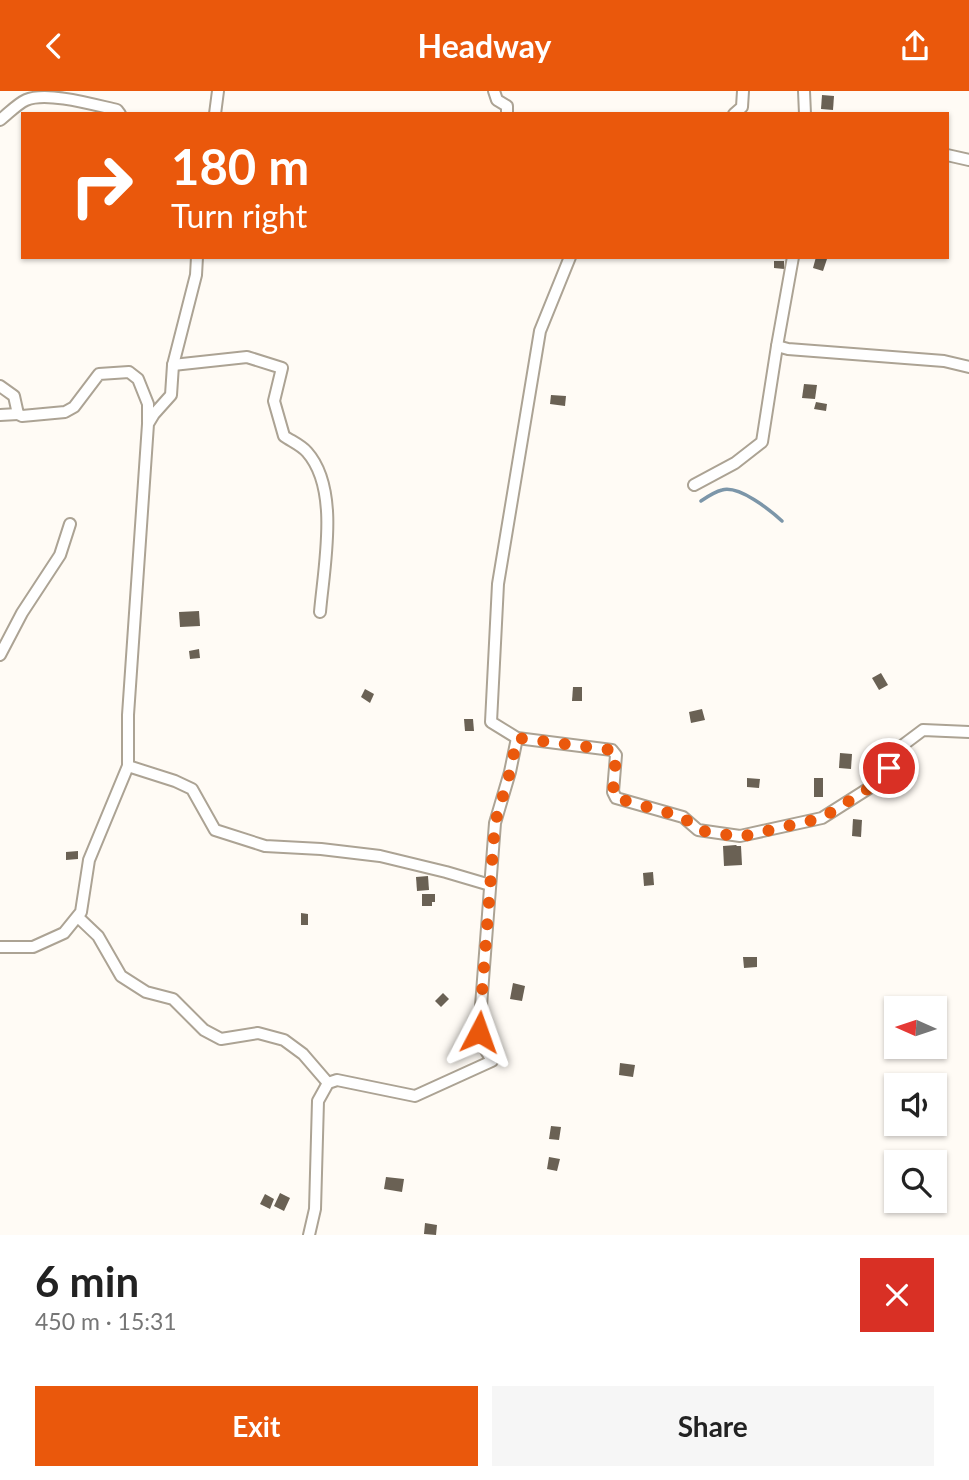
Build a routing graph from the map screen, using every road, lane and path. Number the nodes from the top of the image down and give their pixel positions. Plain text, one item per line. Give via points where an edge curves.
1 (218, 91) edge
2 (494, 91) edge
3 (743, 91) edge
4 (804, 91) edge
5 (118, 112) edge
6 (215, 112) edge
7 (507, 112) edge
8 (736, 112) edge
9 (804, 112) edge
10 (0, 120) edge
11 (949, 155) edge
12 (969, 160) edge
13 (197, 259) edge
14 (569, 259) edge
15 (793, 259) edge
16 (776, 346) junction
17 (173, 365) junction
18 (969, 367) edge
19 (0, 386) edge
20 (18, 414) junction
21 (0, 415) edge
22 (148, 424) junction
23 (694, 485) dead end
24 (70, 524) dead end
25 (320, 611) dead end
26 (0, 655) edge
27 (969, 732) edge
28 (517, 738) junction
29 (128, 766) junction
30 (490, 885) junction
31 (78, 917) junction
32 (0, 947) edge
33 (328, 1083) junction
34 (309, 1235) edge

1 - 6 street
2 - 7 street via 497,100 508,106
3 - 8 street via 742,107
4 - 9 street
5 - 10 street via 42,96 26,100
11 - 12 street
13 - 17 street
14 - 28 street via 540,331 498,584 491,722
15 - 16 street
16 - 18 street
16 - 23 street via 762,442
17 - 22 street via 170,395
17 - 25 street via 247,357 282,368 274,401 284,436 306,451 321,474 329,515
19 - 20 street via 14,396
20 - 21 street
20 - 22 street via 65,412 99,374 130,372 138,379 148,404
22 - 29 street
24 - 26 street via 60,555
27 - 28 street via 923,730 899,748 874,785 822,818 740,837 698,830 683,817 616,798 616,755 612,750
28 - 30 street via 495,823
29 - 30 street via 192,789 215,830 265,846 380,856
29 - 31 street via 89,860
30 - 33 street via 479,1032 492,1061 415,1096 337,1080
31 - 32 street via 64,933 33,947
31 - 33 street via 98,936 121,976 146,992 173,999 204,1030 220,1039 258,1034 284,1040
33 - 34 street via 318,1101

